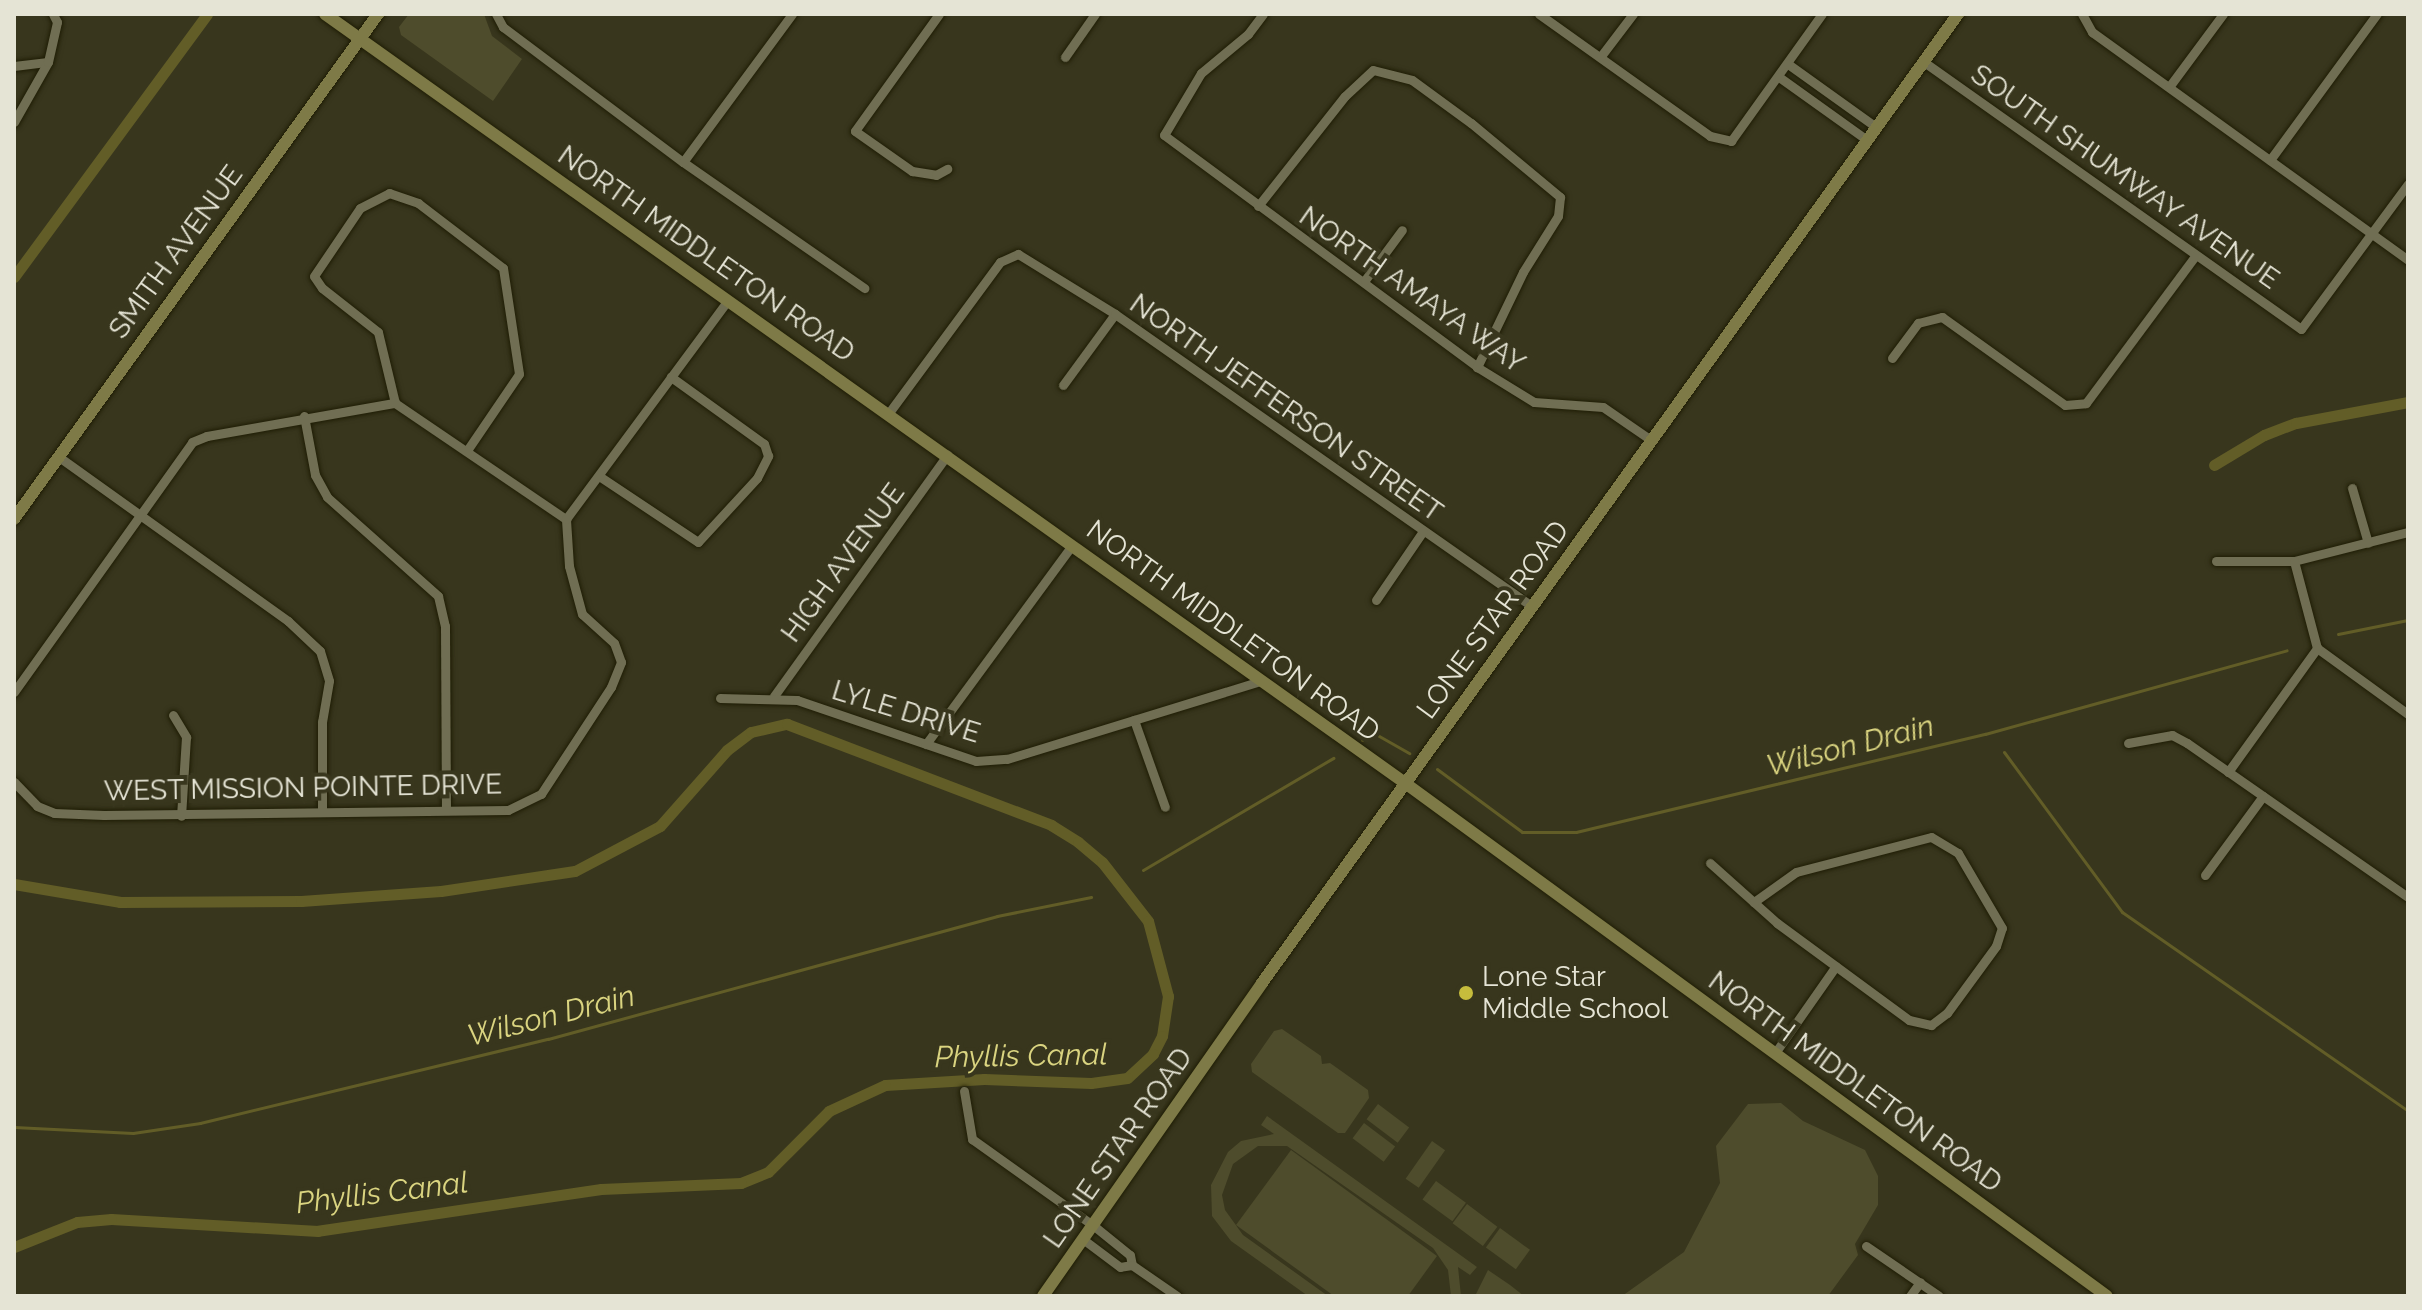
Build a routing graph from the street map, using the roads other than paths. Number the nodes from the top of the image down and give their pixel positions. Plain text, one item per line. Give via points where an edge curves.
1 (53, 14) edge
2 (325, 14) edge
3 (378, 14) edge
4 (792, 14) edge
5 (939, 14) edge
6 (1095, 14) edge
7 (1263, 14) edge
8 (1539, 14) edge
9 (1633, 14) edge
10 (1822, 14) edge
11 (1958, 14) edge
12 (2082, 14) edge
13 (2223, 14) edge
14 (2377, 14) edge
15 (496, 15) edge
16 (361, 38) junction
17 (1601, 56) junction
18 (1065, 57) dead end
19 (48, 62) junction
20 (1924, 62) junction
21 (1788, 64) junction
22 (14, 66) edge
23 (1779, 77) junction
24 (2169, 87) junction
25 (14, 122) edge
26 (1876, 127) junction
27 (1867, 140) junction
28 (2270, 160) junction
29 (683, 162) junction
30 (947, 169) dead end
31 (2408, 184) edge
32 (1258, 206) junction
33 (1402, 230) dead end
34 (2372, 234) junction
35 (2196, 255) junction
36 (2408, 260) edge
37 (1365, 280) junction
38 (864, 288) dead end
39 (728, 300) junction
40 (1115, 314) junction
41 (1892, 358) dead end
42 (1477, 367) junction
43 (671, 377) junction
44 (1063, 385) dead end
45 (395, 403) junction
46 (888, 414) junction
47 (304, 416) junction
48 (1651, 440) junction
49 (468, 449) junction
50 (947, 455) junction
51 (59, 457) junction
52 (599, 476) junction
53 (2352, 488) dead end
54 (139, 515) junction
55 (14, 519) edge
56 (566, 519) junction
57 (1423, 531) junction
58 (2408, 532) edge
59 (2368, 543) junction
60 (1072, 545) junction
61 (2216, 561) dead end
62 (2294, 561) junction
63 (1376, 600) dead end
64 (1533, 607) junction
65 (2317, 648) junction
66 (1261, 681) junction
67 (14, 692) edge
68 (774, 696) junction
69 (720, 698) dead end
70 (2408, 714) edge
71 (173, 715) dead end
72 (1134, 720) junction
73 (2128, 743) dead end
74 (926, 744) junction
75 (2228, 772) junction
76 (14, 782) edge
77 (1405, 783) junction
78 (2263, 796) junction
79 (1165, 807) dead end
80 (446, 808) junction
81 (322, 809) junction
82 (181, 816) junction
83 (1710, 863) dead end
84 (2205, 875) dead end
85 (2408, 897) edge
86 (1754, 902) junction
87 (1836, 966) junction
88 (1775, 1053) junction
89 (964, 1091) dead end
90 (1094, 1226) junction
91 (1084, 1240) junction
92 (1866, 1246) dead end
93 (1132, 1265) junction
94 (1920, 1282) junction
95 (1174, 1295) edge
96 (1043, 1296) edge
97 (1910, 1296) edge
98 (1939, 1296) edge
99 (2107, 1296) edge

1 - 19 street via 57,22
2 - 16 main road, NORTH MIDDLETON ROAD
3 - 16 main road, SMITH AVENUE
4 - 29 street
5 - 30 street via 855,131 912,171 936,175
6 - 18 street
7 - 32 street, NORTH AMAYA WAY via 1248,34 1201,73 1164,135
8 - 17 street
9 - 17 street
10 - 21 street
11 - 20 main road, LONE STAR ROAD
12 - 24 street via 2092,32
13 - 24 street
14 - 28 street
15 - 29 street via 503,27
16 - 39 main road, NORTH MIDDLETON ROAD
16 - 51 main road, SMITH AVENUE
17 - 23 street via 1710,136 1731,141
19 - 22 street
19 - 25 street
20 - 26 main road, LONE STAR ROAD
20 - 35 street, SOUTH SHUMWAY AVENUE
21 - 23 street
21 - 26 street
23 - 27 street
24 - 28 street
26 - 27 main road, LONE STAR ROAD
27 - 48 main road, LONE STAR ROAD
28 - 34 street
29 - 38 street
31 - 34 street
32 - 37 street, NORTH AMAYA WAY
32 - 42 street via 1345,96 1373,70 1412,80 1471,123 1560,197 1558,216 1523,272
33 - 37 street
34 - 35 street, SOUTH SHUMWAY AVENUE via 2301,329
34 - 36 street
35 - 41 street via 2098,389 2076,407 2065,405 1942,317 1925,317
37 - 42 street, NORTH AMAYA WAY
39 - 43 street
39 - 46 main road, NORTH MIDDLETON ROAD
40 - 44 street
40 - 46 street, NORTH JEFFERSON STREET via 1044,268 1018,254 1009,255
40 - 57 street, NORTH JEFFERSON STREET
42 - 48 street, NORTH AMAYA WAY via 1534,402 1603,407
43 - 52 street
43 - 52 street via 764,444 768,456 757,478 698,542
45 - 47 street
45 - 49 street
45 - 49 street via 378,332 314,276 360,208 389,193 418,203 503,268 519,374
46 - 50 main road, NORTH MIDDLETON ROAD
47 - 54 street via 192,442
47 - 80 street via 315,475 327,497 438,596 445,626
48 - 64 main road, LONE STAR ROAD
49 - 56 street
50 - 60 main road, NORTH MIDDLETON ROAD
50 - 68 street, HIGH AVENUE
51 - 54 street
51 - 55 main road, SMITH AVENUE
52 - 56 street
53 - 59 street
54 - 67 street
54 - 81 street via 288,621 320,651 329,681 322,722
56 - 80 street, WEST MISSION POINTE DRIVE via 569,566 582,614 614,643 621,662 611,687 541,794 508,810
57 - 63 street
57 - 64 street, NORTH JEFFERSON STREET
58 - 59 street
59 - 62 street
60 - 66 main road, NORTH MIDDLETON ROAD
60 - 74 street
61 - 62 street
62 - 65 street
64 - 77 main road, LONE STAR ROAD
65 - 70 street
65 - 75 street
66 - 72 street, LYLE DRIVE
66 - 77 main road, NORTH MIDDLETON ROAD
68 - 69 street, LYLE DRIVE via 739,702
68 - 74 street, LYLE DRIVE
71 - 82 street via 186,737
72 - 74 street, LYLE DRIVE via 1007,759 976,761
72 - 79 street
73 - 75 street via 2172,735
75 - 78 street
76 - 82 street, WEST MISSION POINTE DRIVE via 37,806 54,813
77 - 88 main road, NORTH MIDDLETON ROAD
77 - 90 main road, LONE STAR ROAD
78 - 84 street
78 - 85 street
80 - 81 street, WEST MISSION POINTE DRIVE
81 - 82 street, WEST MISSION POINTE DRIVE
83 - 86 street
86 - 87 street
86 - 87 street via 1796,872 1931,837 1958,853 2002,928 1996,946 1947,1013 1931,1025 1909,1020
87 - 88 street
88 - 99 main road, NORTH MIDDLETON ROAD
89 - 90 street via 972,1139
90 - 91 main road, LONE STAR ROAD
90 - 93 street via 1130,1255
91 - 93 street via 1120,1267
91 - 96 main road, LONE STAR ROAD
92 - 94 street
93 - 95 street
94 - 97 street
94 - 98 street

